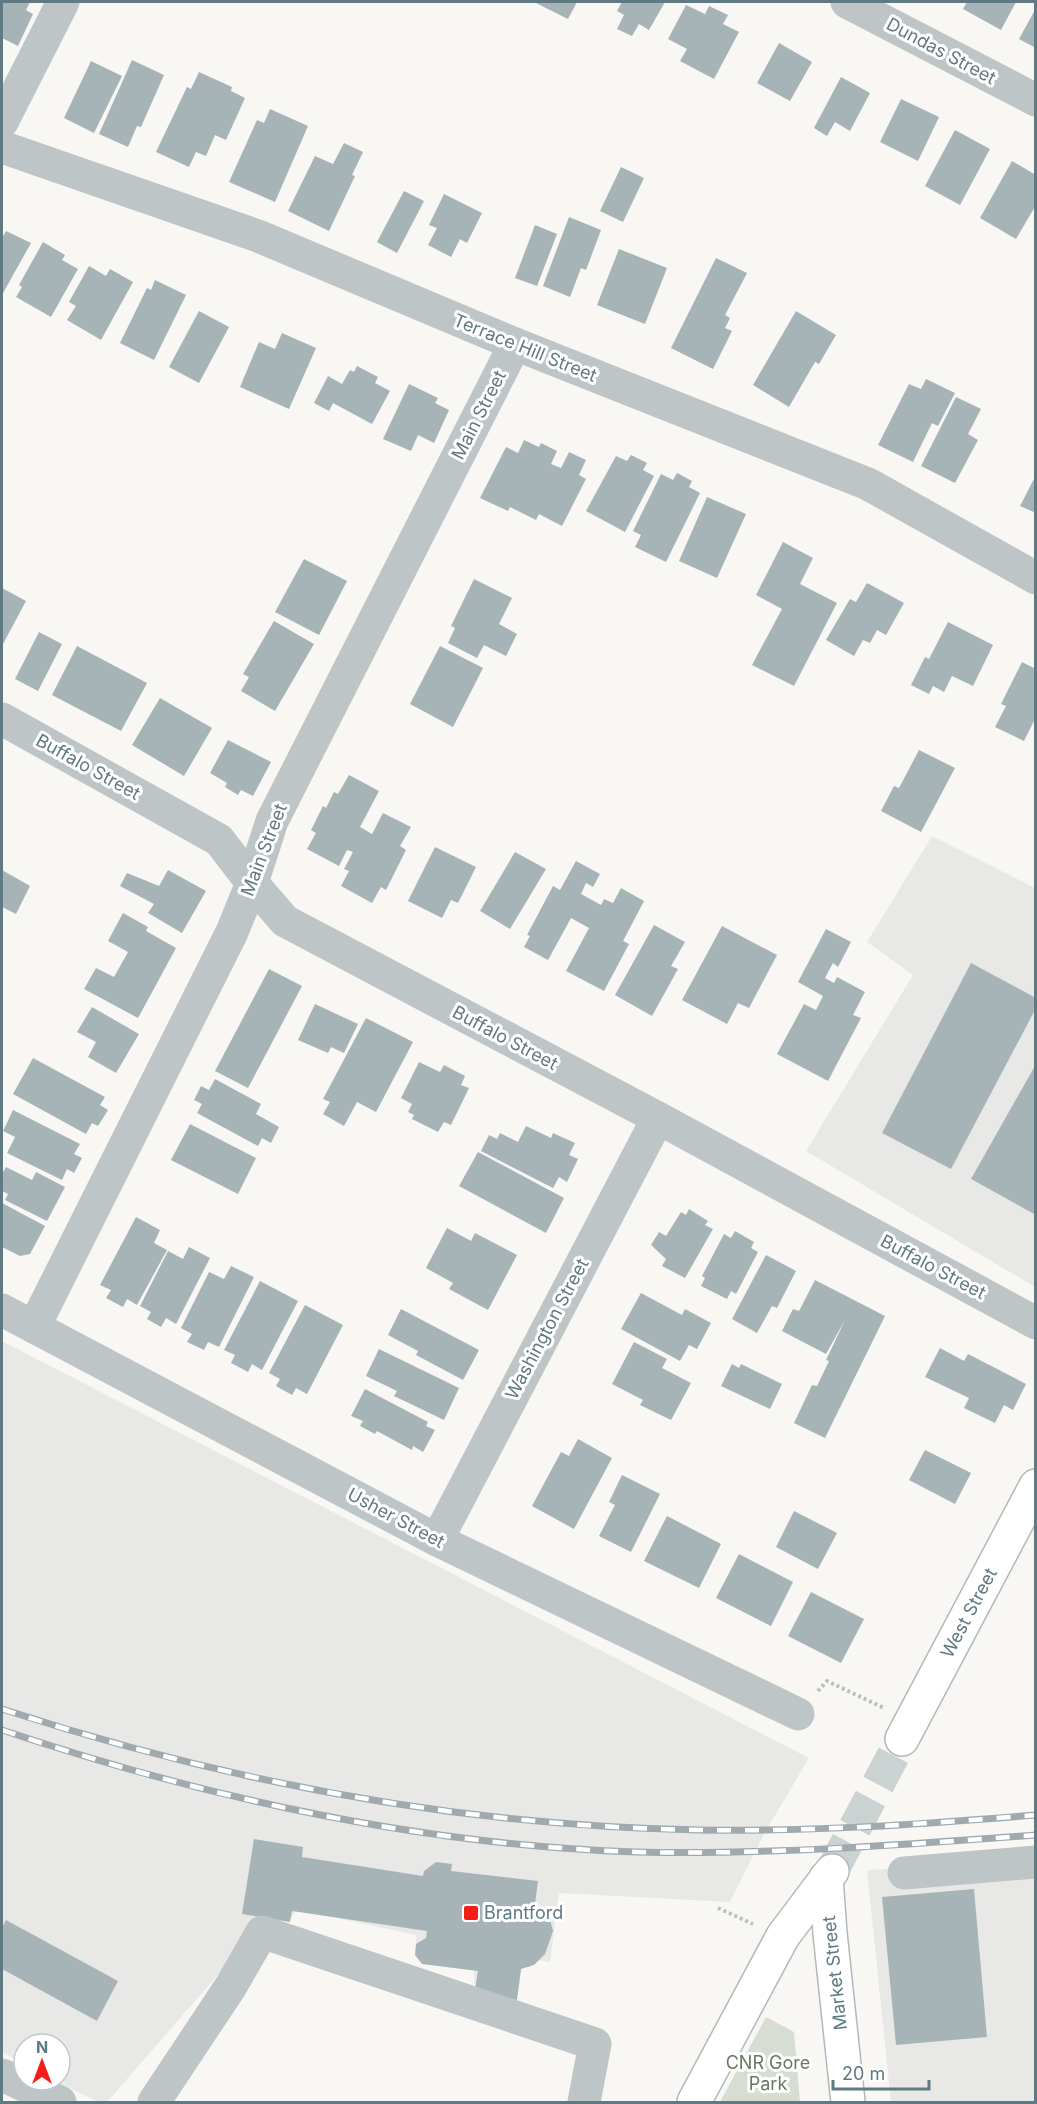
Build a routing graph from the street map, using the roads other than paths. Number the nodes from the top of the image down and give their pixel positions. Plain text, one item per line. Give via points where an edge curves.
1 (63, 2) edge
2 (847, 2) edge
3 (1035, 100) edge
4 (2, 122) edge
5 (2, 147) edge
6 (515, 344) junction
7 (1035, 578) edge
8 (2, 720) edge
9 (252, 883) junction
10 (658, 1118) junction
11 (2, 1310) edge
12 (1035, 1323) edge
13 (34, 1327) junction
14 (1035, 1486) edge
15 (437, 1540) junction
16 (798, 1714) dead end
17 (902, 1739) tunnel mouth
18 (1035, 1862) edge
19 (904, 1873) dead end
20 (3, 2079) edge
21 (60, 2103) edge
22 (154, 2103) edge
23 (584, 2103) edge
24 (694, 2103) edge
25 (848, 2103) edge

1 - 4 street
2 - 3 street, Dundas Street
5 - 6 street, Terrace Hill Street via 258,236
6 - 7 street, Terrace Hill Street via 868,484
6 - 9 street, Main Street via 272,821
8 - 9 street, Buffalo Street via 219,840
9 - 10 street, Buffalo Street via 285,921
9 - 13 street, Main Street via 232,932
10 - 12 street, Buffalo Street
10 - 15 street, Washington Street
11 - 13 street, Usher Street
13 - 15 street, Usher Street
14 - 17 main road, West Street
15 - 16 street, Usher Street
18 - 19 street
20 - 21 street
22 - 23 street via 262,1932 595,2044
24 - 25 main road, Market Street via 783,1936 829,1874 830,1933

